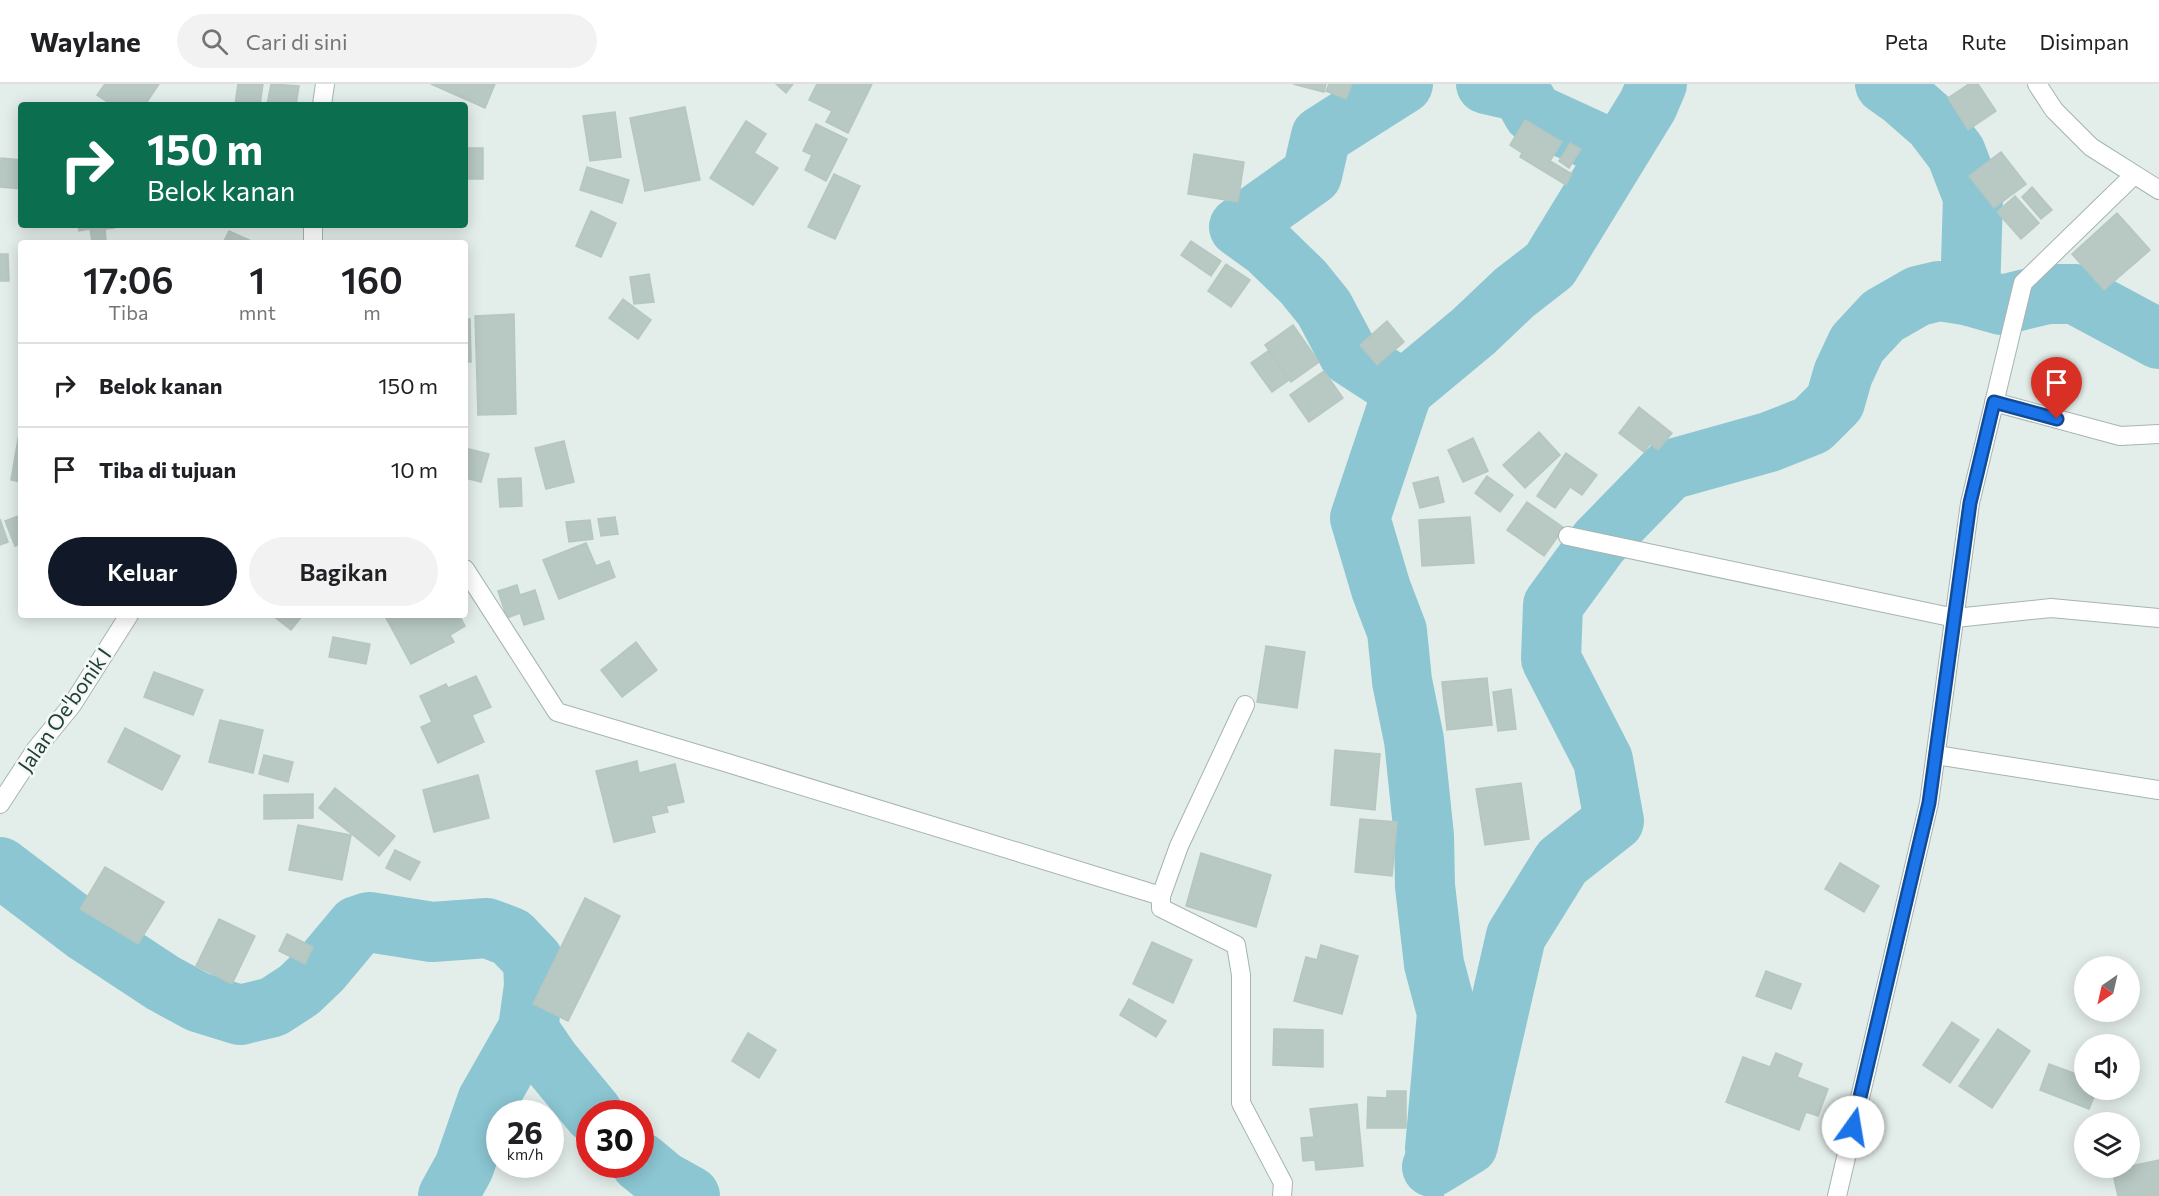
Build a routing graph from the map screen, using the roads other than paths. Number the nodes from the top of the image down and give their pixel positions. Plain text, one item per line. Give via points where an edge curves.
1 (325, 84) edge
2 (2037, 84) edge
3 (322, 102) edge
4 (2134, 175) junction
5 (2159, 190) edge
6 (1994, 402) junction
7 (2159, 434) edge
8 (1568, 536) dead end
9 (468, 574) edge
10 (127, 618) edge
11 (1954, 618) junction
12 (2159, 618) edge
13 (1245, 705) dead end
14 (1936, 755) junction
15 (2159, 790) edge
16 (0, 804) edge
17 (1161, 896) junction
18 (1282, 1196) edge
19 (1837, 1196) edge

1 - 3 street
2 - 4 street via 2054,110 2091,147
4 - 5 street
4 - 6 street via 2023,283
6 - 7 street via 2120,436
6 - 11 street via 1970,503
8 - 11 street
9 - 17 street via 557,712
10 - 16 street, Jalan Oe'bonik I via 72,705 36,749
11 - 12 street via 2051,608
11 - 14 street
13 - 17 street via 1179,846
14 - 15 street
14 - 19 street via 1929,803
17 - 18 street via 1161,908 1236,945 1241,975 1241,1103 1282,1183

